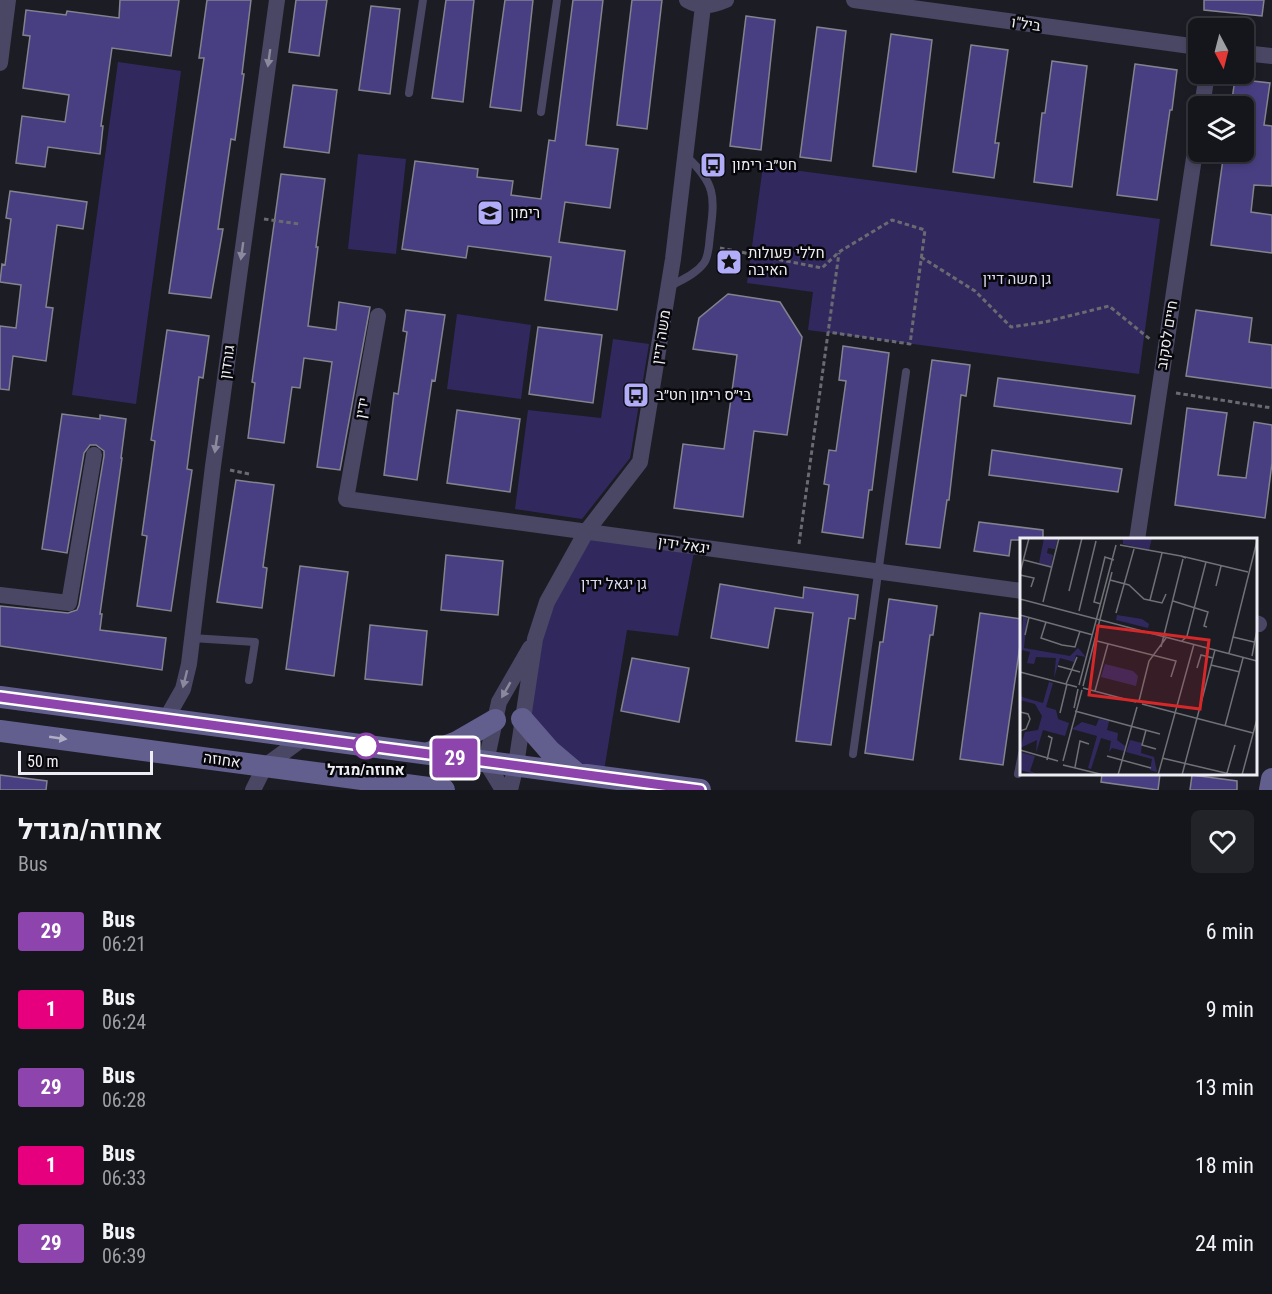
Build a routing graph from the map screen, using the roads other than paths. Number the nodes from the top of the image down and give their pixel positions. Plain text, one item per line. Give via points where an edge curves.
1 (9, 0) edge
2 (277, 0) edge
3 (423, 0) edge
4 (557, 0) edge
5 (687, 0) edge
6 (726, 0) edge
7 (854, 0) edge
8 (703, 6) junction
9 (1188, 46) edge
10 (1254, 54) edge
11 (1272, 56) edge
12 (0, 63) edge
13 (409, 93) dead end
14 (542, 112) dead end
15 (685, 154) junction
16 (1193, 162) edge
17 (669, 287) junction
18 (378, 316) dead end
19 (906, 372) dead end
20 (94, 455) dead end
21 (346, 499) joint
22 (586, 532) junction
23 (1137, 538) edge
24 (879, 572) junction
25 (1020, 591) edge
26 (0, 595) edge
27 (192, 638) junction
28 (535, 639) junction
29 (249, 680) dead end
30 (0, 697) edge
31 (166, 719) junction
32 (522, 719) junction
33 (495, 720) junction
34 (0, 731) edge
35 (305, 737) junction
36 (853, 753) dead end
37 (427, 754) junction
38 (486, 762) junction
39 (1020, 764) edge
40 (516, 765) junction
41 (265, 766) junction
42 (576, 773) junction
43 (1018, 774) dead end
44 (1272, 779) edge
45 (253, 790) edge
46 (444, 790) edge
47 (503, 790) edge
48 (510, 790) edge
49 (700, 790) edge
50 (1270, 790) edge

1 - 12 street
2 -> 27 street, גורדון
3 - 13 lane
4 - 14 lane
5 - 8 street
6 - 8 street
7 - 9 street, ביל"ו
8 - 15 street, משה דיין
10 - 11 street
15 - 17 street, משה דיין
15 - 17 lane via 710,185 714,202 709,246 705,262
16 - 23 street, חיים לסקוב
17 - 22 street, משה דיין via 640,462
18 - 21 street, ידין
19 - 24 lane
20 - 26 street via 69,603
21 - 22 street, יגאל ידין
22 - 24 street, יגאל ידין
22 - 28 street, משה דיין via 547,602
24 - 25 street, יגאל ידין
24 - 36 lane
27 - 29 lane via 255,642
27 -> 31 street, גורדון via 183,688
28 - 32 street, משה דיין
28 -> 33 street, משה דיין via 499,702
30 - 31 main road
31 - 35 main road
32 - 40 street, משה דיין
32 - 42 main road
33 - 37 main road
33 - 38 street, משה דיין
34 -> 41 main road, אחוזה
35 - 37 main road
35 - 41 street
37 - 38 main road
38 - 40 main road
38 - 47 street
39 - 43 lane
40 - 42 main road
40 - 48 street, משה דיין
41 - 45 street
41 - 46 main road, אחוזה
42 - 49 main road
44 - 50 main road

